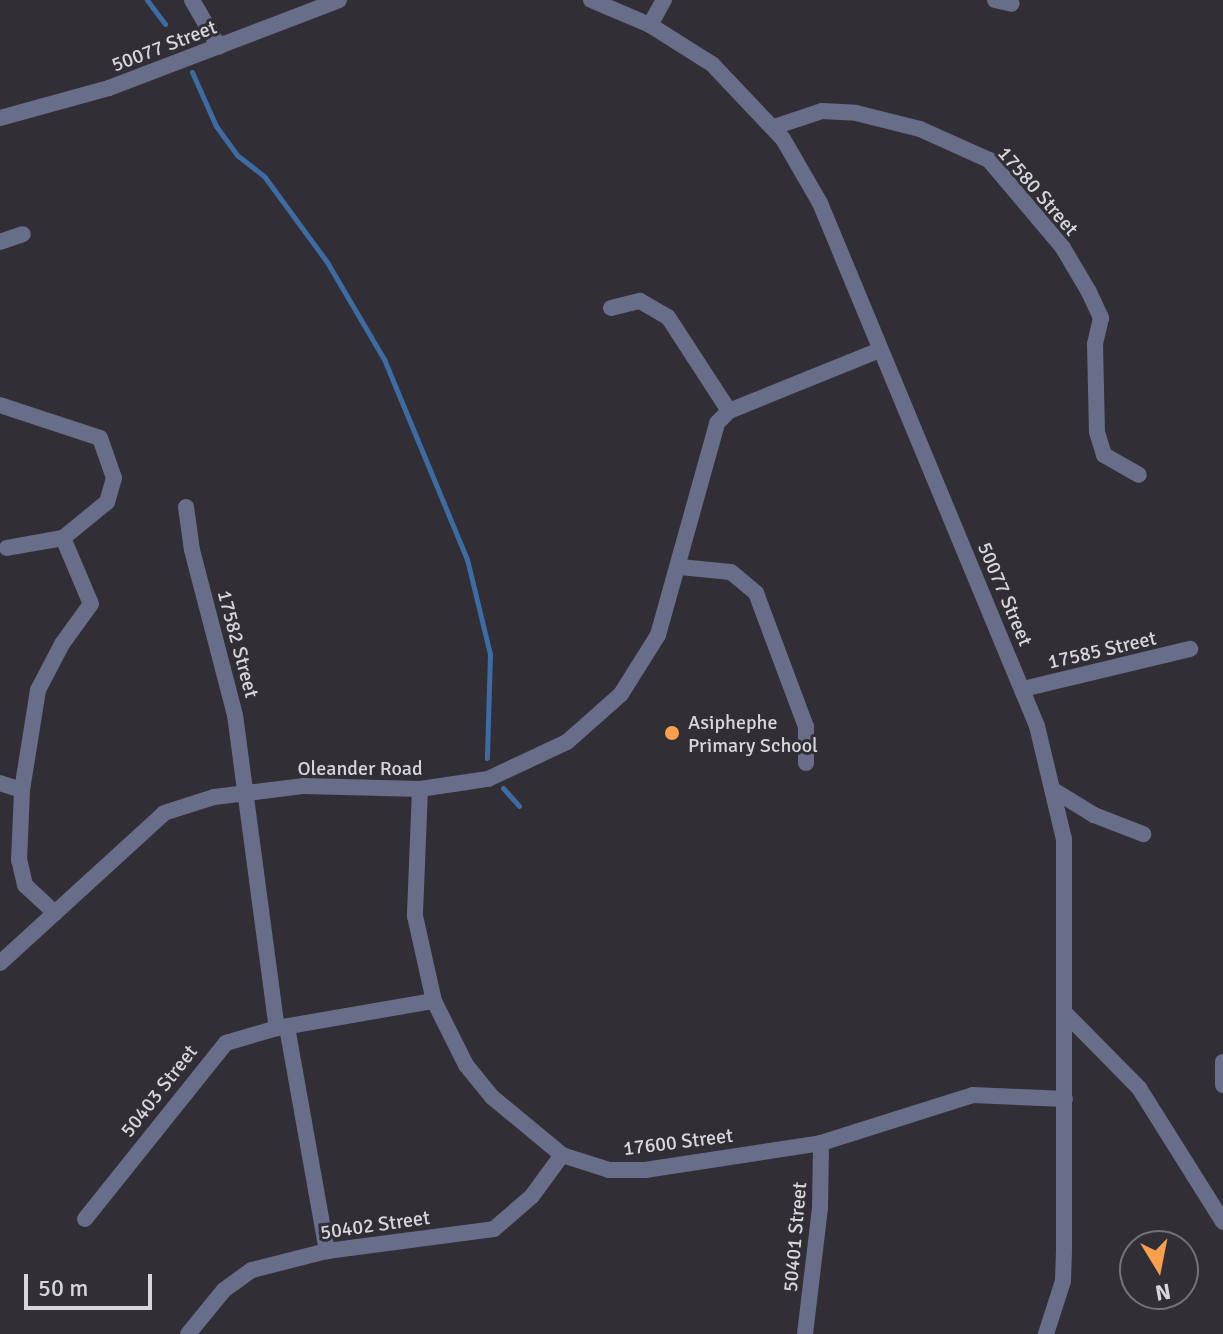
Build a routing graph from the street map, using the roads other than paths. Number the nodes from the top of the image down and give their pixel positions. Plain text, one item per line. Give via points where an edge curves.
1 (192, 0) edge
2 (339, 0) edge
3 (591, 0) edge
4 (664, 0) edge
5 (995, 0) edge
6 (1012, 4) dead end
7 (650, 25) junction
8 (219, 47) junction
9 (0, 118) edge
10 (774, 127) junction
11 (23, 234) dead end
12 (0, 242) edge
13 (611, 308) dead end
14 (880, 350) junction
15 (0, 405) edge
16 (729, 411) junction
17 (1139, 475) dead end
18 (186, 507) dead end
19 (63, 538) junction
20 (7, 548) dead end
21 (680, 567) junction
22 (1190, 649) dead end
23 (1023, 689) junction
24 (806, 763) dead end
25 (0, 783) edge
26 (420, 789) junction
27 (22, 790) junction
28 (1055, 791) junction
29 (248, 792) junction
30 (1143, 834) dead end
31 (55, 913) junction
32 (0, 963) edge
33 (434, 1001) junction
34 (1064, 1012) junction
35 (282, 1028) junction
36 (1223, 1062) edge
37 (1223, 1085) edge
38 (1065, 1099) junction
39 (821, 1143) junction
40 (562, 1155) junction
41 (85, 1219) dead end
42 (1223, 1222) edge
43 (327, 1251) junction
44 (188, 1334) edge
45 (805, 1334) edge
46 (1046, 1334) edge

1 - 8 street
2 - 8 street, 50077 Street
3 - 7 street, 50077 Street
4 - 7 street
5 - 6 street
7 - 10 street, 50077 Street via 712,64
8 - 9 street, 50077 Street via 109,88
10 - 14 street, 50077 Street via 820,203
10 - 17 street, 17580 Street via 822,111 856,113 929,132 989,160 1063,248 1101,318 1095,344 1097,432 1104,455
11 - 12 street
13 - 16 street via 640,301 668,317
14 - 16 street
14 - 23 street, 50077 Street
15 - 19 street via 88,431 107,448 113,492
16 - 21 street, Oleander Road via 707,447
18 - 29 street, 17582 Street via 192,550 225,662
19 - 20 street
19 - 27 street via 91,604 38,690
21 - 24 street via 731,572 756,593 809,736
21 - 26 street, Oleander Road via 658,635 636,673 567,742 488,779
22 - 23 street, 17585 Street
23 - 28 street, 50077 Street
25 - 27 street
26 - 29 street, Oleander Road via 350,785
26 - 33 street, 17600 Street via 415,916
27 - 31 street via 19,860 25,885
28 - 30 street via 1094,815
28 - 34 street, 50077 Street via 1064,839
29 - 31 street, Oleander Road via 164,813
29 - 35 street, 17582 Street
31 - 32 street, Oleander Road
33 - 35 street, 50403 Street
33 - 40 street, 17600 Street via 466,1065 492,1097
34 - 38 street, 50077 Street
34 - 42 street via 1139,1088
35 - 41 street, 50403 Street via 237,1038 213,1054
35 - 43 street, 17582 Street
36 - 37 street
38 - 39 street, 17600 Street via 963,1097
38 - 46 street, 50077 Street via 1063,1281
39 - 40 street, 17600 Street via 645,1170 609,1170
39 - 45 street, 50401 Street via 820,1209
40 - 43 street, 50402 Street via 532,1196 494,1229
43 - 44 street, 50402 Street via 252,1270 224,1290

